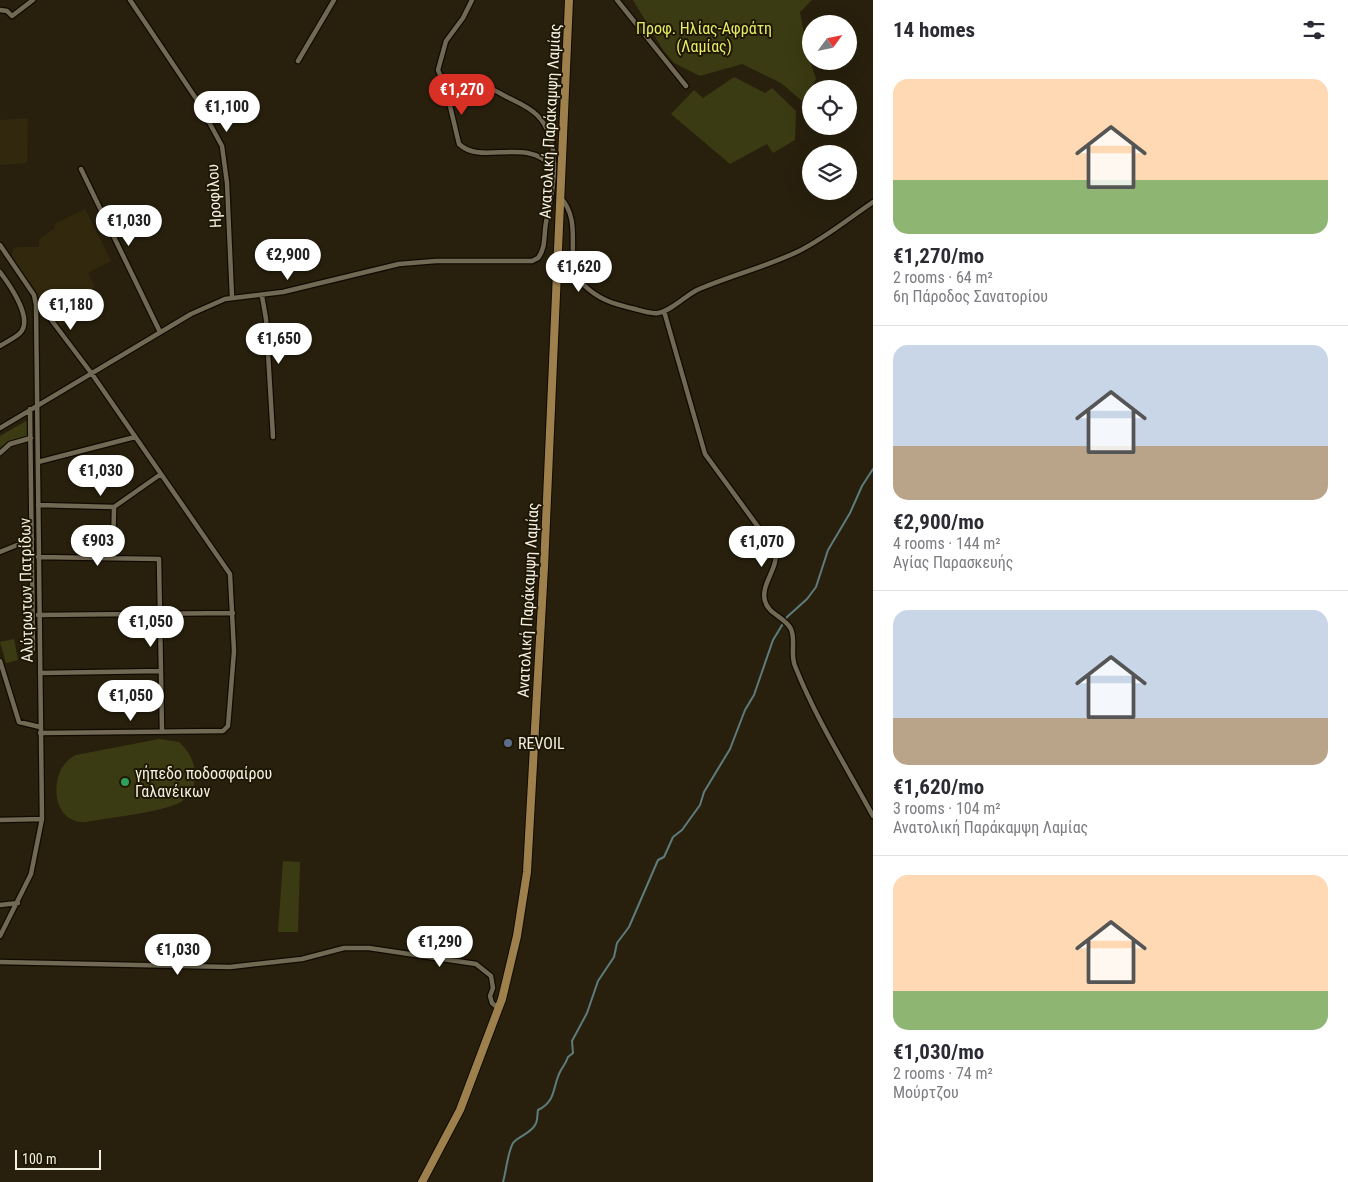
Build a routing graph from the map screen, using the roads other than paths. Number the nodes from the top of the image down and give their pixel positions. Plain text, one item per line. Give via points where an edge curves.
1 (33, 0) edge
2 (130, 0) edge
3 (334, 0) edge
4 (472, 0) edge
5 (569, 0) edge
6 (617, 0) edge
7 (0, 10) edge
8 (298, 61) dead end
9 (442, 83) junction
10 (686, 86) dead end
11 (80, 169) dead end
12 (552, 169) junction
13 (561, 170) junction
14 (560, 197) junction
15 (873, 202) edge
16 (0, 245) edge
17 (0, 272) edge
18 (7, 282) junction
19 (0, 286) edge
20 (262, 296) junction
21 (232, 297) junction
22 (36, 305) junction
23 (664, 311) junction
24 (160, 332) junction
25 (0, 346) edge
26 (92, 374) junction
27 (38, 405) junction
28 (30, 409) junction
29 (0, 428) edge
30 (135, 437) junction
31 (273, 437) dead end
32 (31, 438) junction
33 (0, 453) edge
34 (38, 462) junction
35 (161, 474) junction
36 (38, 505) junction
37 (114, 507) junction
38 (32, 539) junction
39 (0, 552) edge
40 (38, 557) junction
41 (113, 558) junction
42 (233, 612) junction
43 (160, 614) junction
44 (38, 615) junction
45 (33, 650) dead end
46 (0, 661) edge
47 (161, 671) junction
48 (40, 673) junction
49 (40, 727) junction
50 (162, 732) junction
51 (40, 733) junction
52 (873, 816) edge
53 (42, 819) junction
54 (0, 820) edge
55 (18, 903) junction
56 (0, 905) edge
57 (0, 936) edge
58 (0, 962) edge
59 (499, 1009) junction
60 (422, 1182) edge

1 - 7 street via 12,16 7,10
2 - 21 street, Ηροφίλου via 197,100 222,146 227,183
3 - 8 street
4 - 9 street via 444,46 438,72
5 - 13 main road, Ανατολική Παράκαμψη Λαμίας
6 - 10 street
9 - 12 street via 482,83 536,114 553,144
9 - 12 street via 457,140 462,147 476,153 508,151 539,156
11 - 24 street
12 - 13 street
12 - 20 street via 552,196 544,245 536,260 399,264
13 - 14 main road, Ανατολική Παράκαμψη Λαμίας
14 - 23 street via 571,214 574,266 583,283 609,303 654,313
14 - 59 main road, Ανατολική Παράκαμψη Λαμίας via 530,852 517,936
15 - 23 street via 813,244 696,291
16 - 22 street, Αλύτρωτων Πατρίδων via 34,295
17 - 18 street
18 - 19 street
18 - 25 street via 23,311 22,332
20 - 21 street
20 - 31 street
21 - 24 street via 205,306
22 - 26 street via 46,312
22 - 27 street, Αλύτρωτων Πατρίδων
23 - 52 street via 705,454 775,550 764,594 766,605 790,626 794,664 817,718
24 - 26 street
26 - 27 street
26 - 30 street
27 - 28 street
27 - 34 street, Αλύτρωτων Πατρίδων
28 - 29 street
28 - 32 street
30 - 34 street
30 - 35 street
32 - 33 street via 10,444
32 - 38 street
34 - 36 street, Αλύτρωτων Πατρίδων
35 - 37 street
35 - 42 street via 230,574
36 - 37 street
36 - 40 street, Αλύτρωτων Πατρίδων
37 - 41 street
38 - 39 street
38 - 45 street
40 - 41 street
40 - 44 street, Αλύτρωτων Πατρίδων
41 - 43 street via 157,558
42 - 43 street
42 - 50 street via 234,662 228,726 223,731
43 - 44 street
43 - 47 street
44 - 48 street, Αλύτρωτων Πατρίδων
46 - 49 street via 19,722
47 - 48 street
47 - 50 street
48 - 49 street, Αλύτρωτων Πατρίδων
49 - 51 street, Αλύτρωτων Πατρίδων
50 - 51 street
51 - 53 street, Αλύτρωτων Πατρίδων
53 - 54 street
53 - 55 street, Αλύτρωτων Πατρίδων via 32,868
55 - 56 street
55 - 57 street, Αλύτρωτων Πατρίδων
58 - 59 street via 230,967 302,959 344,948 369,948 476,964 490,976 493,988 490,996
59 - 60 main road, Ανατολική Παράκαμψη Λαμίας via 460,1110

